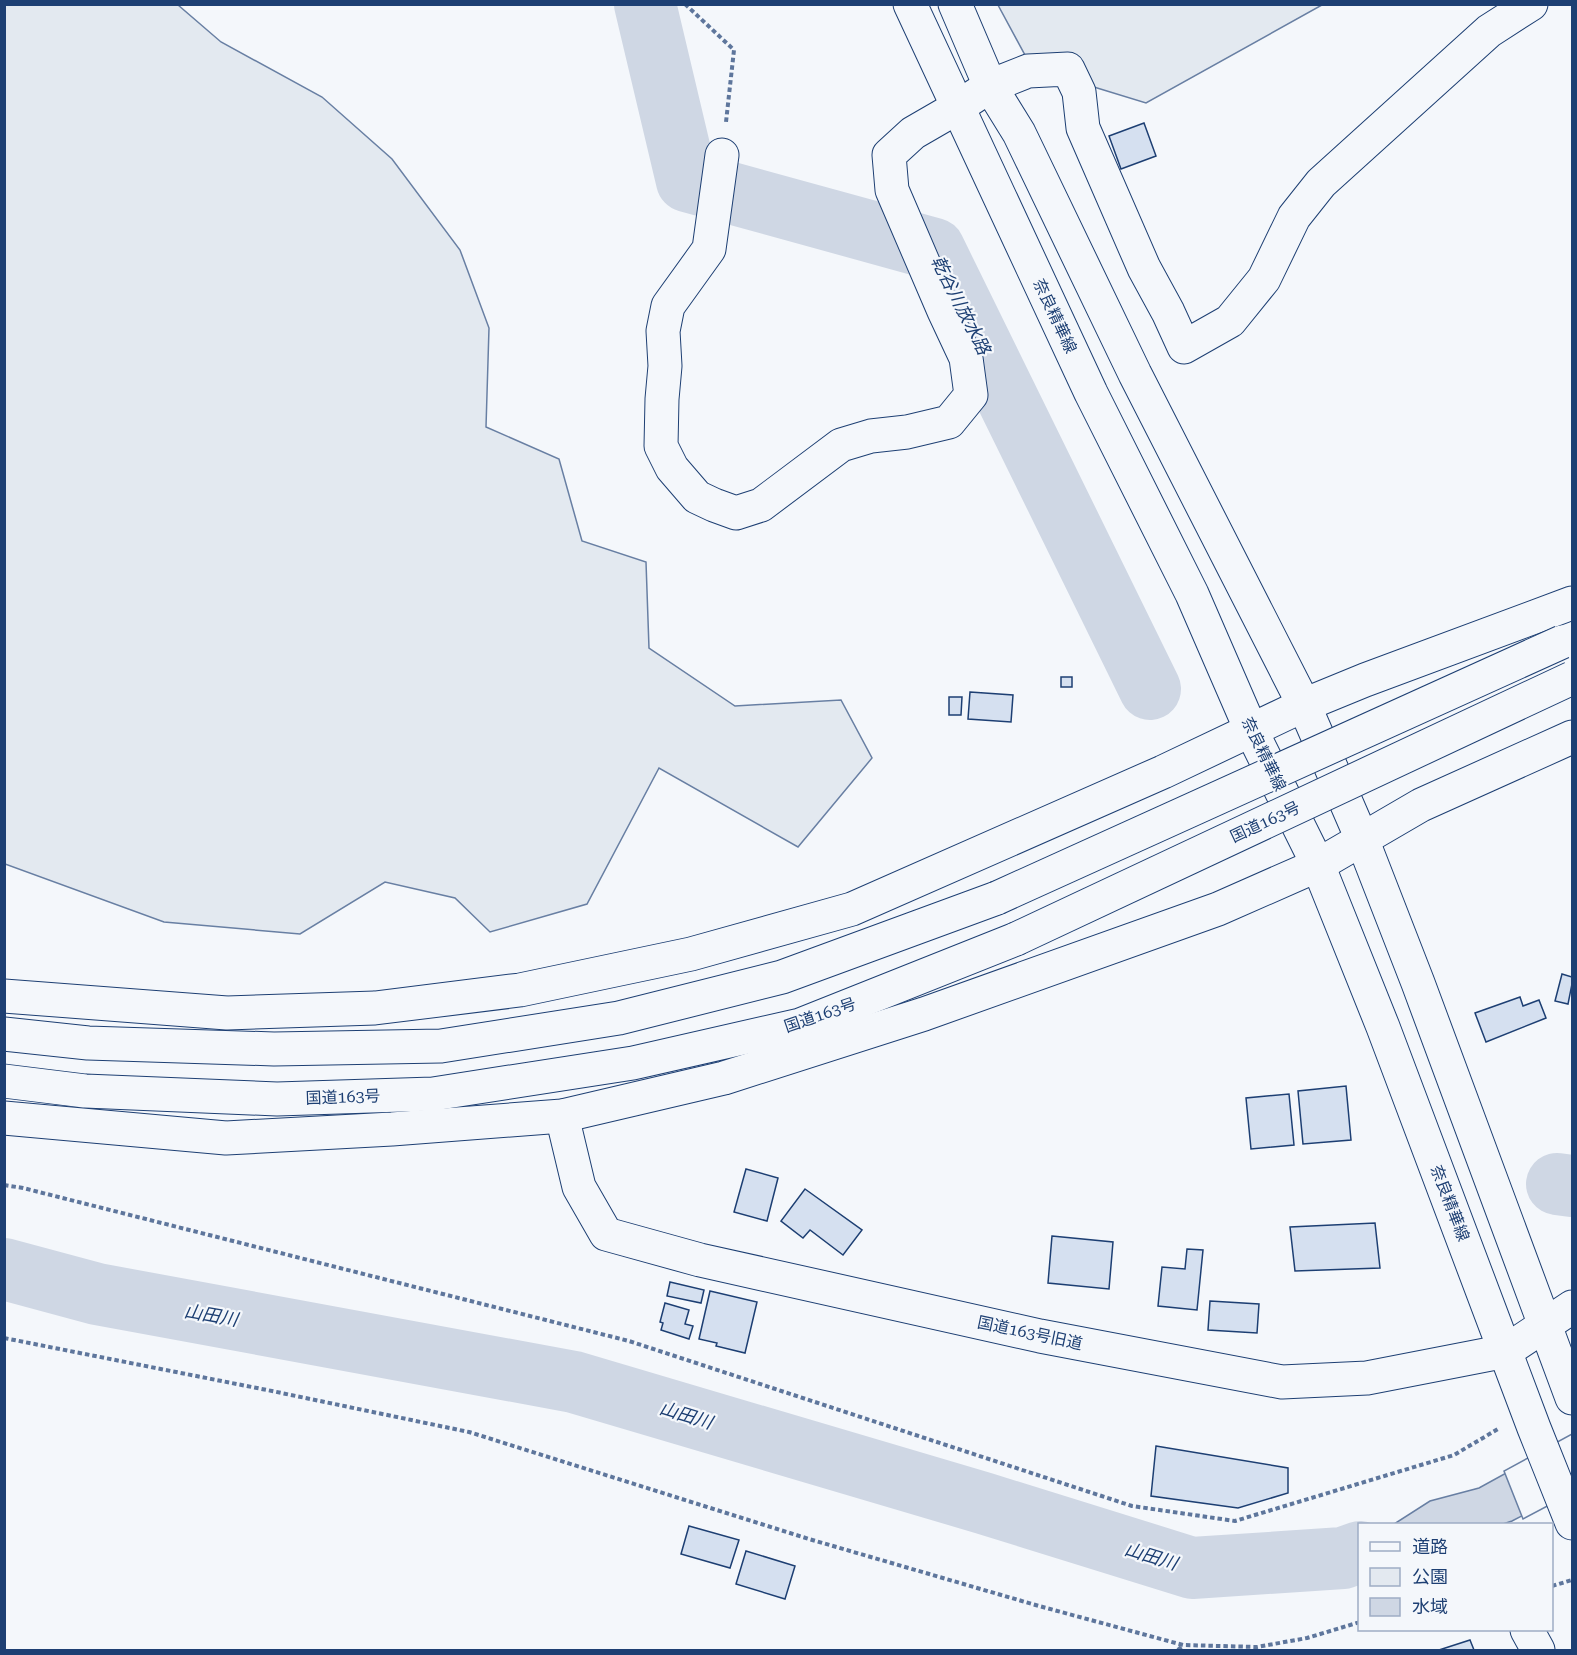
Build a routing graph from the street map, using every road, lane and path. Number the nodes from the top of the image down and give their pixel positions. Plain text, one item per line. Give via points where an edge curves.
1 (685, 4) edge
2 (910, 4) edge
3 (955, 4) edge
4 (1531, 4) edge
5 (990, 86) junction
6 (958, 108) junction
7 (722, 155) joint
8 (1572, 603) edge
9 (1567, 639) edge
10 (1572, 678) edge
11 (1304, 705) junction
12 (1251, 730) junction
13 (1572, 737) edge
14 (1362, 839) junction
15 (1318, 865) junction
16 (4, 996) edge
17 (4, 1034) edge
18 (4, 1081) edge
19 (562, 1116) junction
20 (4, 1118) edge
21 (4, 1185) edge
22 (1572, 1307) edge
23 (1545, 1324) junction
24 (4, 1338) edge
25 (1506, 1351) junction
26 (1572, 1398) edge
27 (1498, 1429) dead end
28 (1572, 1523) edge
29 (1572, 1580) edge
30 (1553, 1585) edge
31 (1358, 1622) edge
32 (1528, 1631) edge
33 (1183, 1645) junction
34 (1178, 1650) edge
35 (1538, 1650) edge

1 - 7 path via 734,50
2 - 6 main road, 奈良精華線
3 - 5 main road
4 - 5 main road via 1490,31 1321,183 1294,218 1264,279 1230,321 1185,347 1144,268 1083,128 1079,92 1068,69 1028,71
5 - 6 main road
5 - 11 main road via 1019,134 1135,374
6 - 7 main road via 913,133 889,154 892,190 966,358 971,395 949,422 842,445 761,505 736,513 697,497 672,468 661,446 663,331 668,306 709,249
6 - 12 main road, 奈良精華線 via 1091,393 1192,594
8 - 11 main road
9 - 17 main road, bridge via 997,898 782,976 619,1018 441,1046 274,1049 88,1043
10 - 18 main road, 国道163号, bridge via 1016,939 800,1025 633,1064 433,1094 277,1099 84,1091
11 - 12 main road
11 - 14 main road
12 - 15 main road, 奈良精華線
12 - 16 main road via 852,909 669,959 520,990 375,1008 227,1013
13 - 14 main road via 1421,805
14 - 15 main road
14 - 23 main road
15 - 19 main road via 1218,909 924,1014 724,1078
15 - 25 main road, 奈良精華線
19 - 20 main road via 226,1138
19 - 25 main road, 国道163号旧道 via 579,1187 606,1234 700,1260 1040,1336 1282,1383 1367,1378
21 - 27 path via 629,1341 1132,1506 1234,1521 1454,1455
22 - 23 main road, 国道163号旧道
23 - 25 main road, 国道163号旧道
23 - 26 main road
24 - 33 path via 469,1432 809,1539
25 - 28 main road, 奈良精華線
29 - 30 path
31 - 33 path via 1307,1638 1257,1647
32 - 35 main road
33 - 34 path

